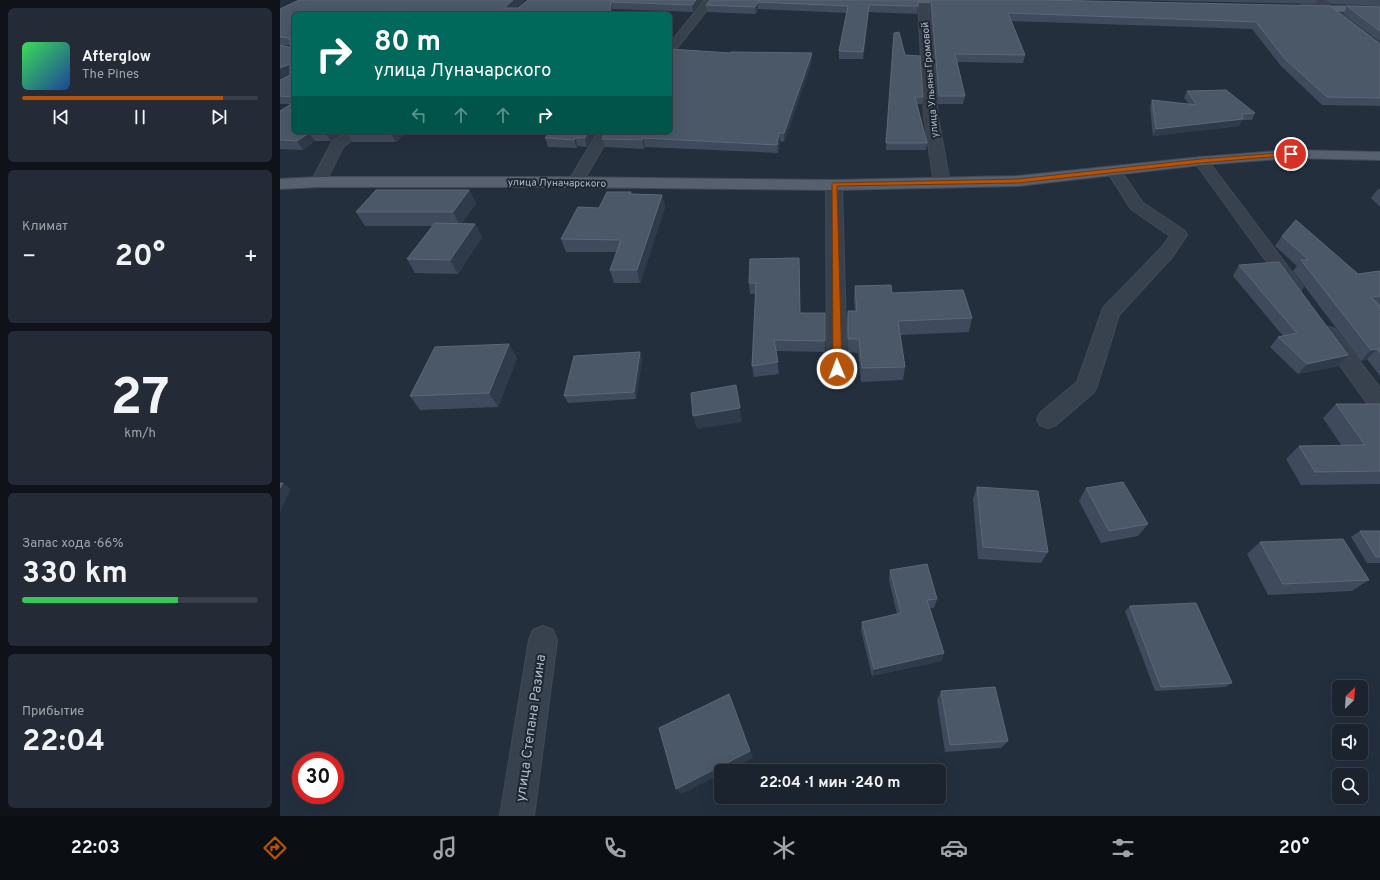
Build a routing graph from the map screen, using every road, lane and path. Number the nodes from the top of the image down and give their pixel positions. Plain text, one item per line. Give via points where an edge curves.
1 (710, 0) edge
2 (917, 0) edge
3 (923, 0) edge
4 (1317, 0) edge
5 (967, 1) edge
6 (1296, 8) edge
7 (1327, 8) junction
8 (1380, 10) edge
9 (672, 48) edge
10 (1380, 48) edge
11 (352, 134) edge
12 (604, 134) edge
13 (1380, 156) edge
14 (1201, 161) junction
15 (1114, 171) junction
16 (319, 182) junction
17 (576, 182) junction
18 (942, 183) junction
19 (280, 184) edge
20 (834, 185) junction
21 (1305, 302) edge
22 (1319, 321) edge
23 (837, 369) dead end
24 (1380, 404) edge
25 (1048, 420) dead end
26 (543, 640) dead end
27 (517, 816) edge

1 - 9 street
2 - 3 main road
3 - 5 main road
3 - 18 street, улица Ульяны Громовой via 931,117
4 - 7 street
6 - 7 main road
7 - 8 main road
7 - 10 street
11 - 16 street via 337,145
12 - 17 street
13 - 14 main road, улица Луначарского via 1291,154
14 - 15 main road, улица Луначарского
14 - 21 street
15 - 18 main road, улица Луначарского via 1018,181
15 - 25 street via 1137,206 1179,235 1167,252 1110,314 1086,386
16 - 17 main road, улица Луначарского
16 - 19 main road, улица Луначарского
17 - 20 main road, улица Луначарского
18 - 20 main road, улица Луначарского
20 - 23 street
22 - 24 street
26 - 27 street, улица Степана Разина

